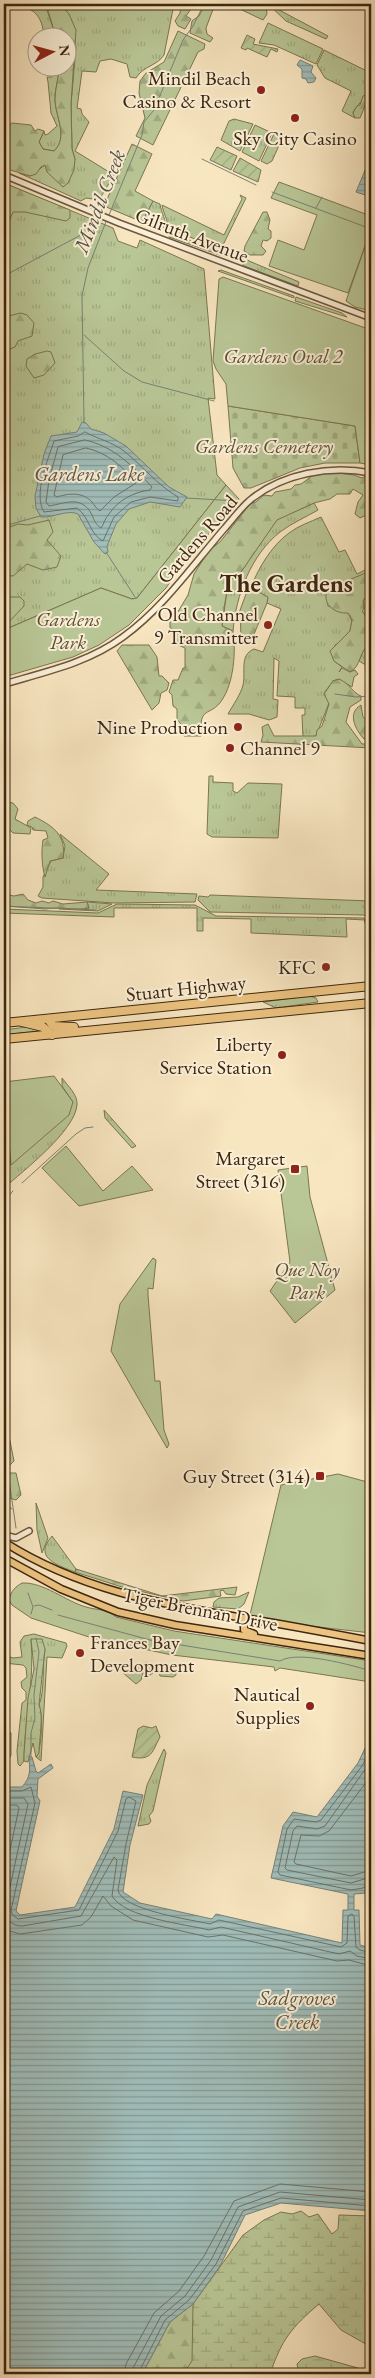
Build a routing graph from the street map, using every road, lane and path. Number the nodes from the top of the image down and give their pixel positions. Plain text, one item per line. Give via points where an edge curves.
1 (4, 176) edge
2 (371, 318) edge
3 (371, 473) edge
4 (4, 684) edge
5 (371, 986) edge
6 (322, 991) junction
7 (371, 1003) edge
8 (187, 1005) junction
9 (323, 1009) junction
10 (48, 1018) junction
11 (189, 1020) junction
12 (20, 1021) junction
13 (4, 1023) edge
14 (116, 1028) junction
15 (52, 1035) junction
16 (4, 1039) edge
17 (29, 1532) dead end
18 (4, 1535) edge
19 (4, 1542) edge
20 (4, 1558) edge
21 (244, 1618) junction
22 (371, 1641) edge
23 (328, 1648) junction
24 (371, 1656) edge

1 - 2 street, Gilruth Avenue via 119,224
3 - 4 street, Gardens Road via 333,470 304,475 271,487 249,501 158,607 123,637 74,664
5 - 6 highway, Stuart Highway
6 - 8 highway, Stuart Highway
6 - 9 highway
7 - 9 highway, Stuart Highway
8 - 10 highway, Stuart Highway
8 - 11 highway
9 - 11 highway, Stuart Highway
10 - 12 highway, Stuart Highway
10 - 14 highway via 51,1025 62,1028
11 - 14 highway, Stuart Highway
12 - 13 highway, Stuart Highway
12 - 15 highway via 43,1027
14 - 15 highway, Stuart Highway
15 - 16 highway, Stuart Highway
17 - 18 street via 16,1538
19 - 21 main road, Tiger Brennan Drive via 72,1576 125,1595
20 - 23 main road, Tiger Brennan Drive via 61,1589 118,1612 175,1625
21 - 22 main road, Tiger Brennan Drive
21 - 23 main road via 244,1630 249,1633 321,1644
23 - 24 main road, Tiger Brennan Drive

